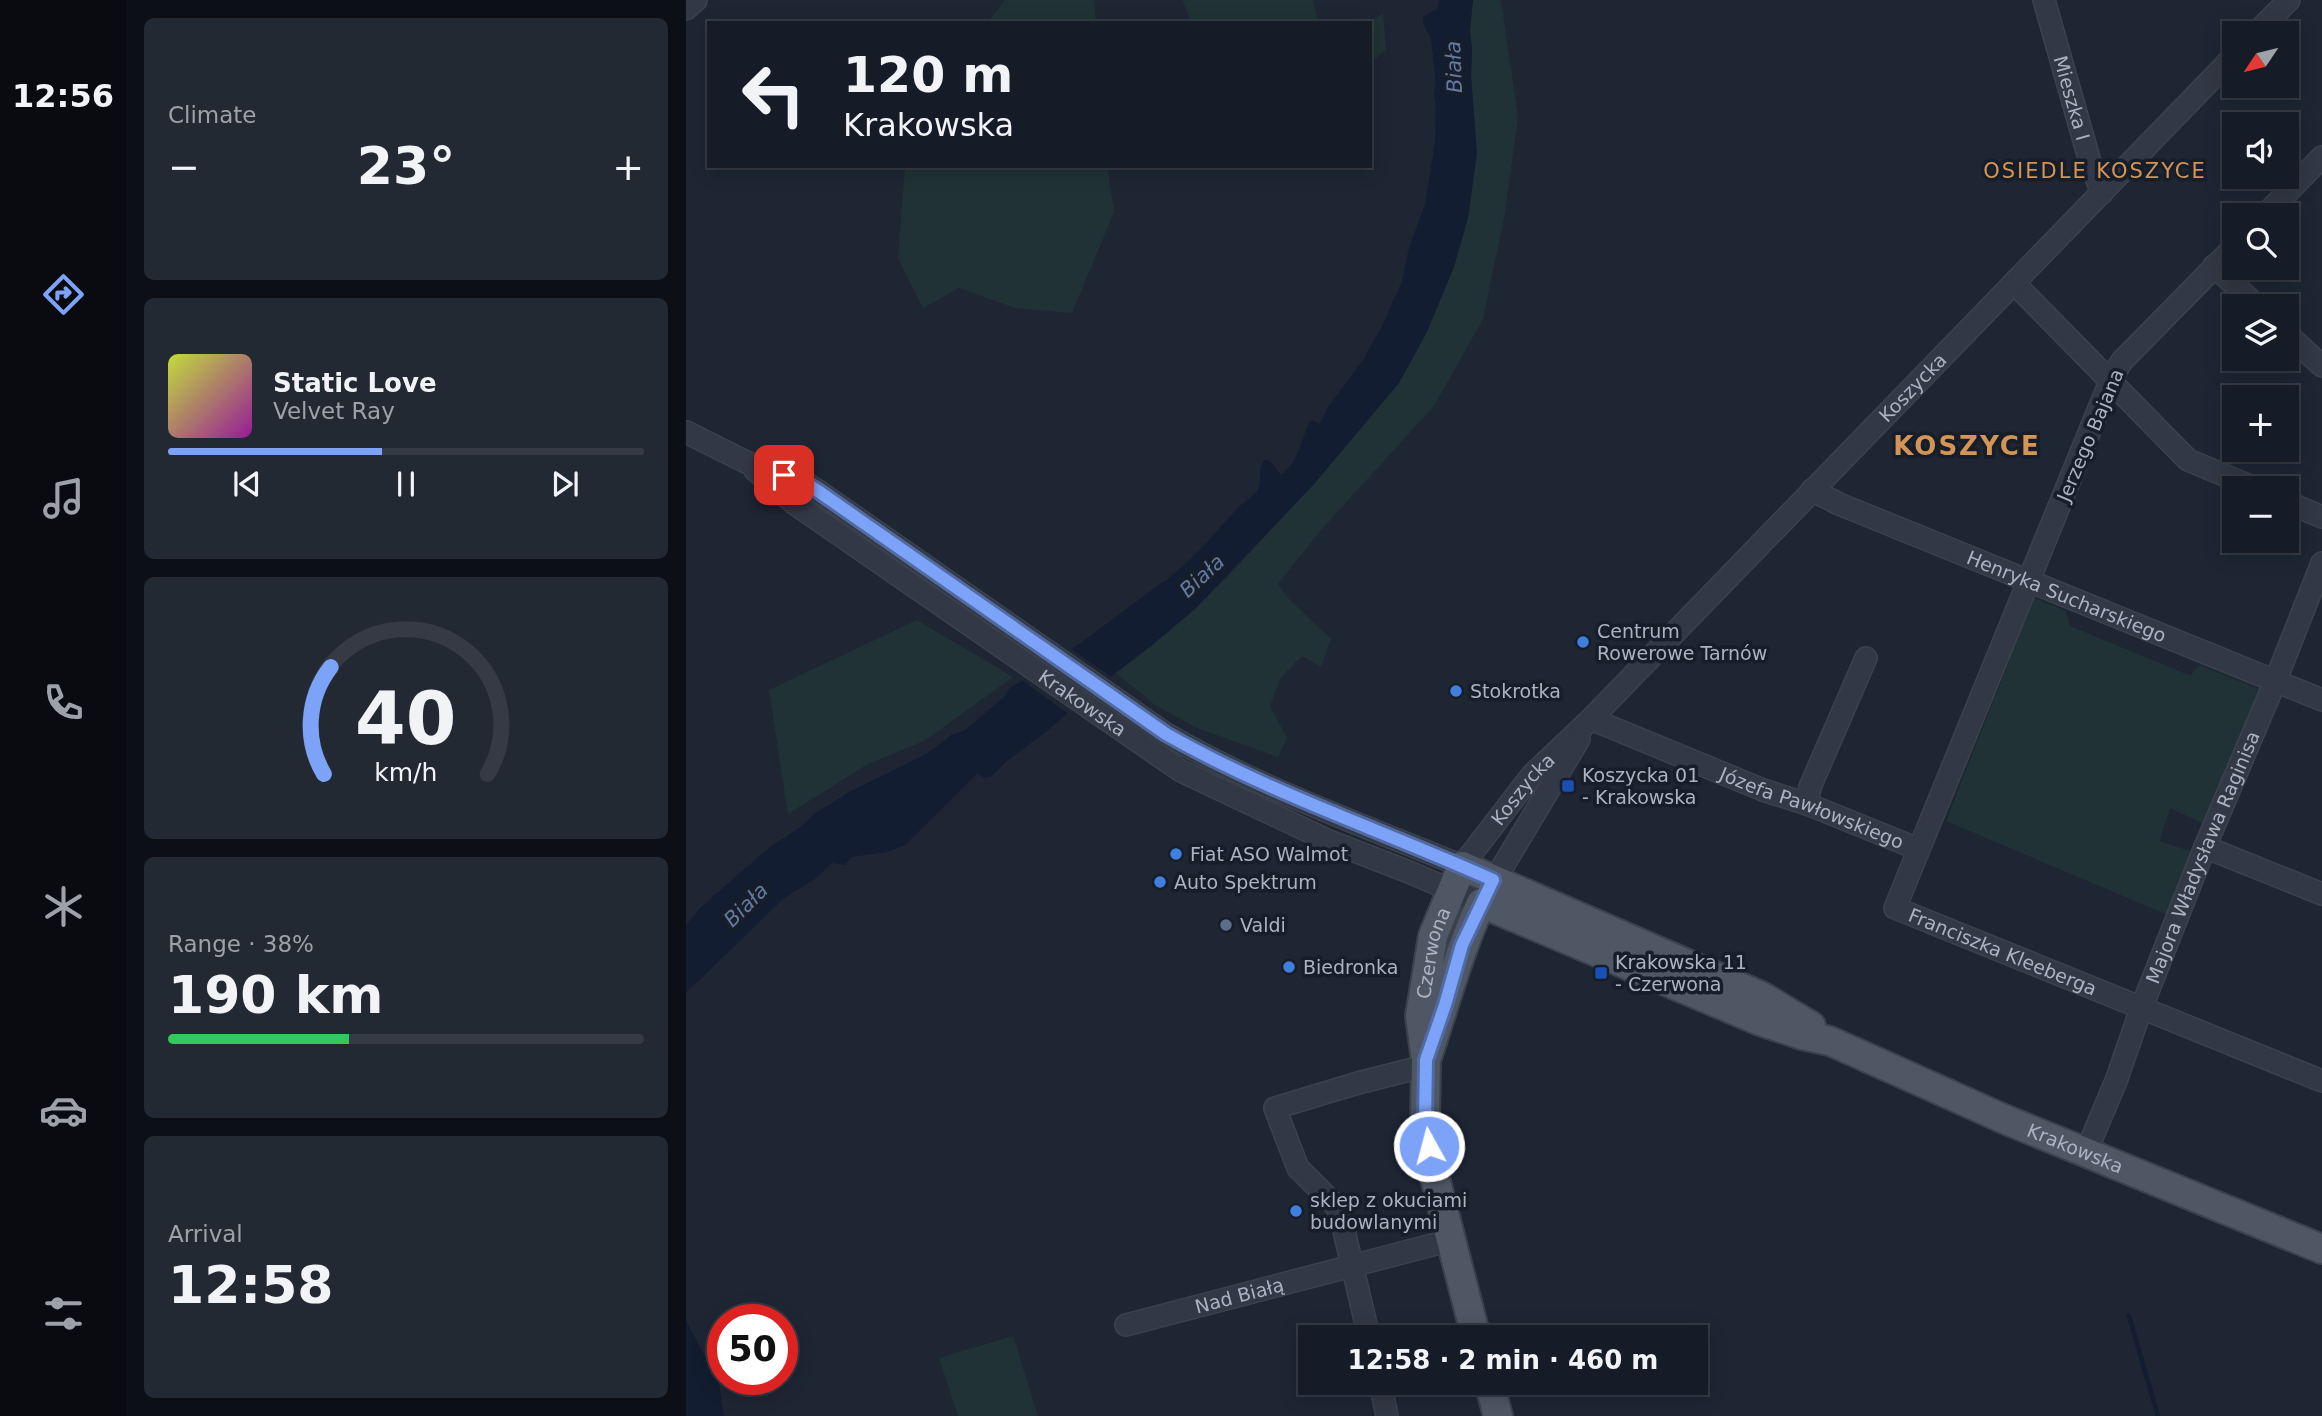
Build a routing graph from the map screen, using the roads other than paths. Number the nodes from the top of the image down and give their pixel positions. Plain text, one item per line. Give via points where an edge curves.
1 (696, 0) edge
2 (2044, 0) edge
3 (2289, 0) edge
4 (686, 9) edge
5 (2268, 21) edge
6 (2222, 68) edge
7 (2322, 157) edge
8 (2102, 193) junction
9 (2277, 203) edge
10 (2222, 258) edge
11 (2214, 266) junction
12 (2014, 283) junction
13 (2245, 294) edge
14 (2299, 345) edge
15 (2322, 366) edge
16 (2111, 379) junction
17 (686, 432) edge
18 (746, 462) junction
19 (2226, 476) edge
20 (1812, 490) junction
21 (2299, 507) edge
22 (2322, 517) edge
23 (2322, 563) edge
24 (2029, 582) junction
25 (1866, 658) dead end
26 (2275, 682) junction
27 (2322, 700) edge
28 (1591, 719) junction
29 (1807, 804) junction
30 (2205, 847) junction
31 (1918, 849) junction
32 (1456, 878) junction
33 (1487, 892) junction
34 (2322, 894) edge
35 (2141, 1009) junction
36 (1425, 1063) junction
37 (2322, 1081) edge
38 (2086, 1152) junction
39 (1451, 1240) junction
40 (2322, 1249) edge
41 (1353, 1264) junction
42 (1126, 1325) dead end
43 (1366, 1325) edge
44 (1473, 1325) edge
45 (1383, 1395) edge
46 (1492, 1395) edge
47 (1387, 1416) edge
48 (1498, 1416) edge

1 - 4 street
2 - 8 street, Mieszka I
3 - 5 street
6 - 8 street, Koszycka
7 - 9 street
8 - 12 street, Koszycka
10 - 11 street, Jerzego Bajana
11 - 13 street
11 - 16 street, Jerzego Bajana via 2122,361
12 - 16 street
12 - 20 street, Koszycka
14 - 15 street
16 - 19 street via 2188,460
16 - 24 street, Jerzego Bajana
17 - 18 street, Krakowska
18 - 32 street, Krakowska via 818,491 1166,734
18 - 32 street, Krakowska via 795,504 1181,771 1329,841
20 - 24 street, Henryka Sucharskiego
20 - 28 street, Koszycka
21 - 22 street
23 - 26 street, Majora Władysława Raginisa
24 - 26 street, Henryka Sucharskiego
24 - 31 street, Franciszka Kleeberga
25 - 29 street via 1810,787
26 - 27 street, Henryka Sucharskiego
26 - 30 street, Majora Władysława Raginisa
28 - 29 street, Józefa Pawłowskiego
28 - 32 street, Koszycka via 1532,775
28 - 33 street, Koszycka
29 - 31 street, Józefa Pawłowskiego
30 - 34 street
30 - 35 street, Majora Władysława Raginisa
31 - 35 street, Franciszka Kleeberga via 1895,908
32 - 33 main road, Krakowska
32 - 36 main road, Czerwona via 1433,936 1427,970 1420,1016
33 - 36 main road, Czerwona via 1462,945
33 - 38 main road, Krakowska via 1761,996 1830,1041
35 - 37 street, Franciszka Kleeberga
35 - 38 street, Majora Władysława Raginisa
36 - 39 main road, Czerwona via 1425,1122
36 - 41 street via 1275,1108 1298,1168 1336,1206
38 - 40 main road, Krakowska
39 - 41 street, Nad Białą
39 - 44 main road, Czerwona
41 - 42 street, Nad Białą
41 - 43 street
45 - 47 street
46 - 48 main road

